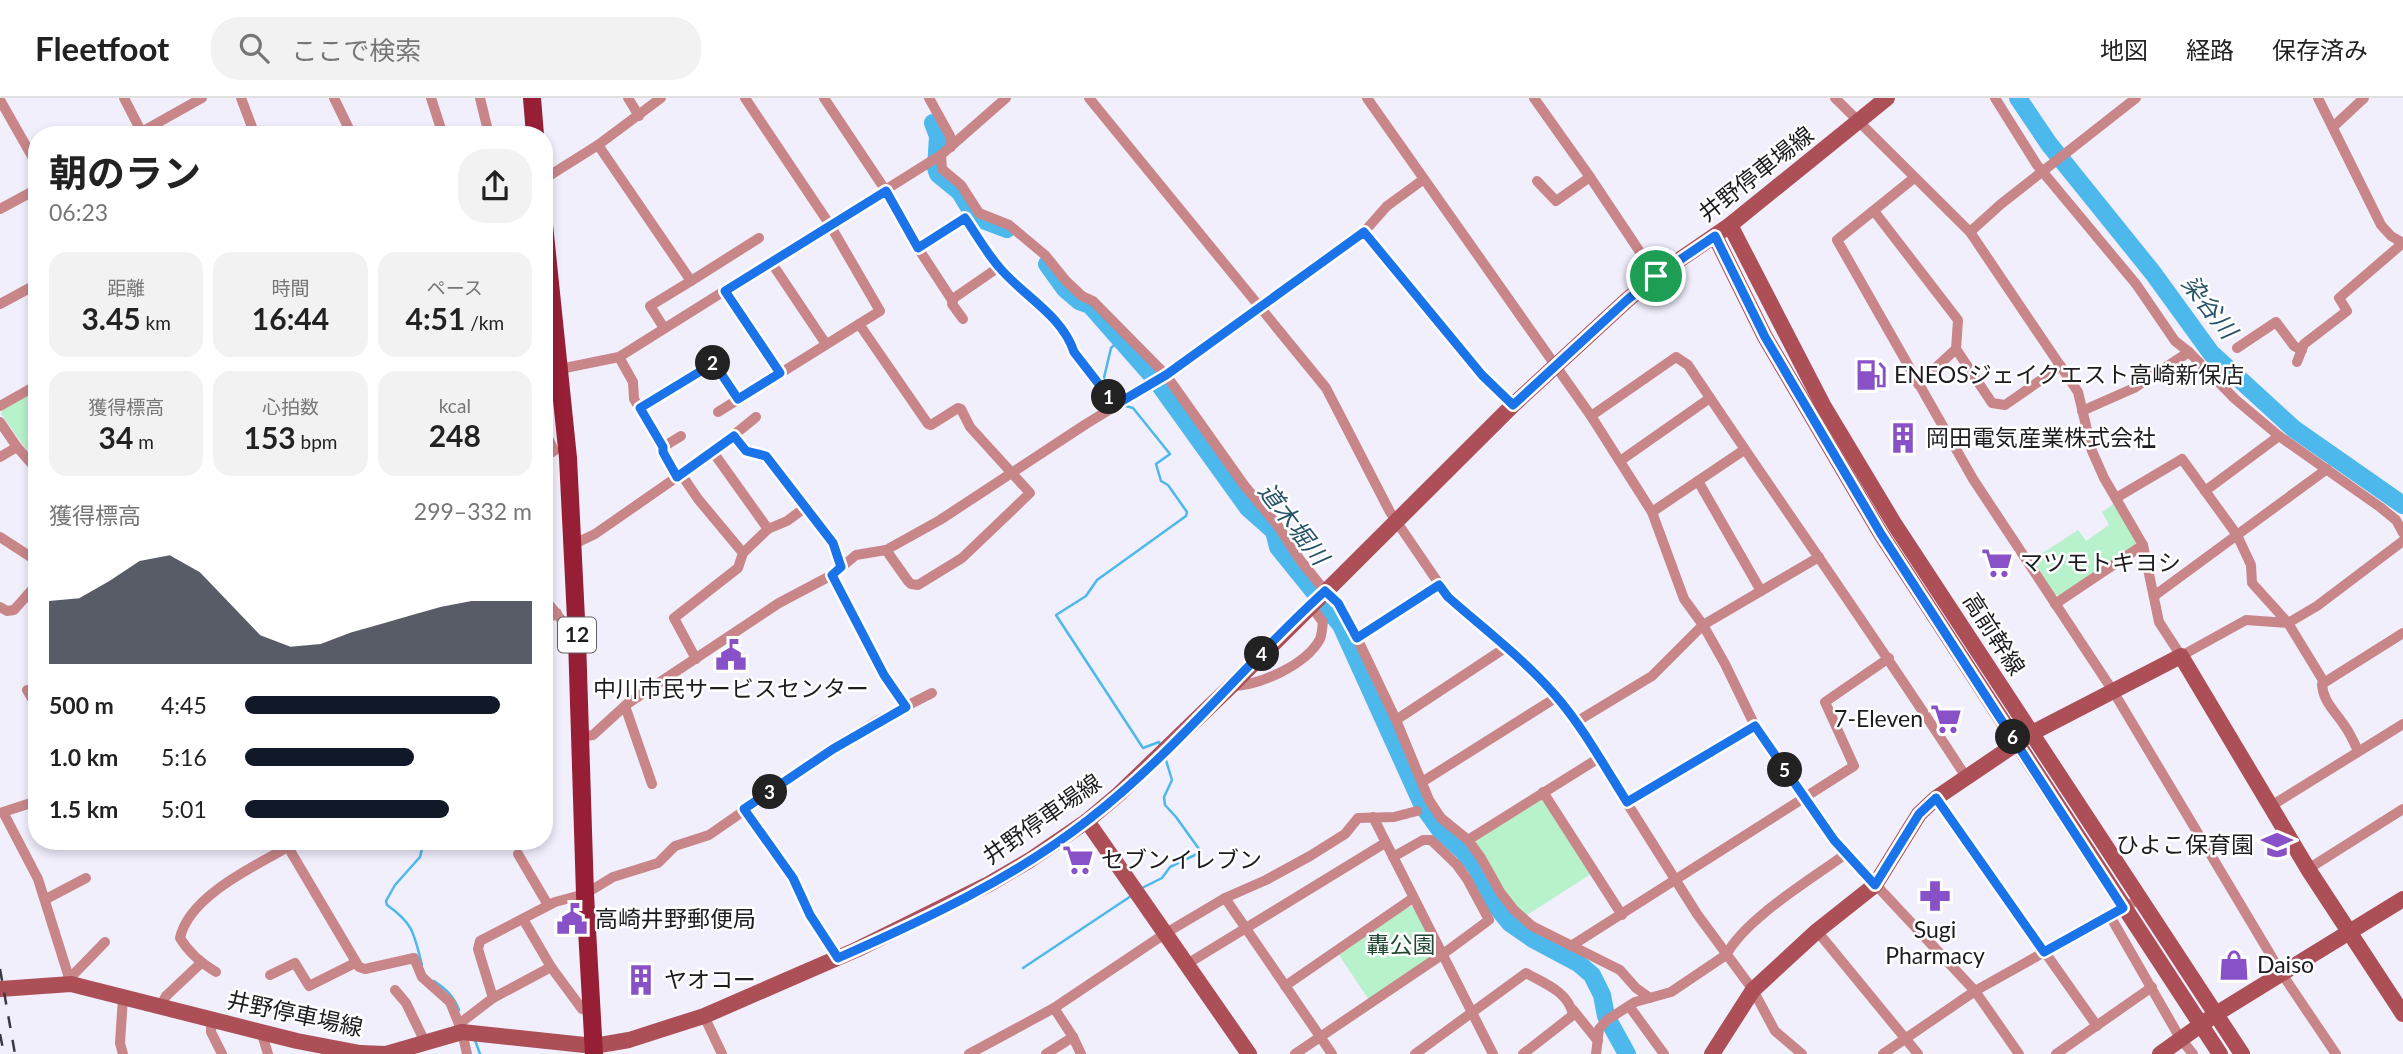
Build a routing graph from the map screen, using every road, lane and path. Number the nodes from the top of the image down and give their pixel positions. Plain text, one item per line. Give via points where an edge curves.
1 (124, 98) edge
2 (202, 98) edge
3 (241, 98) edge
4 (334, 98) edge
5 (480, 98) edge
6 (532, 98) edge
7 (628, 98) edge
8 (661, 98) edge
9 (745, 98) edge
10 (824, 98) edge
11 (929, 98) edge
12 (1006, 98) edge
13 (1089, 98) edge
14 (1367, 98) edge
15 (1534, 98) edge
16 (1835, 98) edge
17 (1887, 98) edge
18 (1995, 98) edge
19 (2136, 98) edge
20 (2318, 98) edge
21 (2364, 98) edge
22 (0, 100) edge
23 (435, 100) edge
24 (639, 116) junction
25 (1859, 121) junction
26 (136, 126) edge
27 (154, 126) edge
28 (252, 126) edge
29 (348, 126) edge
30 (441, 126) edge
31 (487, 126) edge
32 (534, 126) edge
33 (2333, 127) junction
34 (598, 145) junction
35 (951, 147) junction
36 (28, 149) edge
37 (942, 155) junction
38 (2045, 170) junction
39 (553, 173) edge
40 (1590, 177) junction
41 (1914, 178) junction
42 (1424, 179) junction
43 (1537, 181) dead end
44 (886, 191) junction
45 (28, 194) edge
46 (0, 209) edge
47 (1874, 211) junction
48 (830, 225) junction
49 (1730, 225) junction
50 (1364, 232) junction
51 (1970, 232) junction
52 (1715, 236) junction
53 (759, 238) dead end
54 (2403, 243) edge
55 (918, 248) junction
56 (771, 262) junction
57 (999, 267) junction
58 (1656, 276) junction
59 (691, 281) junction
60 (28, 289) edge
61 (725, 291) junction
62 (952, 300) junction
63 (0, 304) edge
64 (1259, 308) junction
65 (963, 319) dead end
66 (859, 324) junction
67 (664, 328) junction
68 (826, 344) junction
69 (2237, 348) dead end
70 (1956, 349) junction
71 (2302, 350) junction
72 (2189, 352) junction
73 (619, 357) junction
74 (2297, 362) dead end
75 (2061, 366) junction
76 (1555, 367) junction
77 (553, 373) edge
78 (780, 373) junction
79 (1166, 375) junction
80 (1918, 384) junction
81 (28, 390) edge
82 (1710, 398) junction
83 (738, 399) junction
84 (1115, 405) junction
85 (1513, 405) junction
86 (0, 406) edge
87 (640, 408) junction
88 (2082, 411) junction
89 (718, 412) dead end
90 (1591, 416) junction
91 (755, 417) dead end
92 (0, 422) edge
93 (681, 436) dead end
94 (734, 436) junction
95 (2279, 436) junction
96 (553, 439) edge
97 (17, 447) junction
98 (663, 447) junction
99 (1744, 450) junction
100 (713, 452) junction
101 (0, 457) edge
102 (28, 459) edge
103 (1620, 461) junction
104 (2327, 469) junction
105 (1013, 472) junction
106 (679, 476) junction
107 (1698, 481) junction
108 (2205, 491) junction
109 (2116, 499) junction
110 (806, 508) junction
111 (1652, 512) junction
112 (1396, 522) junction
113 (768, 529) junction
114 (2403, 533) edge
115 (2237, 535) junction
116 (1, 538) edge
117 (2403, 541) edge
118 (572, 545) junction
119 (2143, 545) junction
120 (886, 550) junction
121 (743, 553) junction
122 (28, 555) edge
123 (1819, 557) junction
124 (836, 571) junction
125 (1439, 585) junction
126 (1325, 591) junction
127 (1760, 591) junction
128 (28, 594) edge
129 (2154, 596) junction
130 (2055, 604) junction
131 (1310, 605) junction
132 (0, 607) edge
133 (553, 608) edge
134 (557, 613) junction
135 (553, 615) edge
136 (2288, 623) junction
137 (1703, 625) junction
138 (2403, 633) edge
139 (1357, 638) junction
140 (577, 639) junction
141 (1505, 648) junction
142 (2181, 656) junction
143 (1889, 658) junction
144 (696, 659) junction
145 (2324, 682) junction
146 (1231, 685) junction
147 (2113, 691) junction
148 (933, 693) dead end
149 (1557, 697) junction
150 (625, 706) junction
151 (906, 707) junction
152 (1396, 720) junction
153 (1576, 722) junction
154 (2403, 724) edge
155 (1755, 726) junction
156 (2032, 733) junction
157 (580, 737) junction
158 (2017, 743) junction
159 (2358, 751) junction
160 (1599, 758) junction
161 (1966, 777) junction
162 (1422, 782) junction
163 (652, 784) dead end
164 (1543, 792) junction
165 (1804, 798) junction
166 (1936, 798) junction
167 (1627, 802) junction
168 (28, 804) edge
169 (2271, 806) junction
170 (744, 809) junction
171 (2403, 809) edge
172 (1417, 811) dead end
173 (1373, 817) junction
174 (1087, 821) junction
175 (1468, 840) junction
176 (1385, 844) junction
177 (278, 850) edge
178 (290, 850) edge
179 (1847, 853) junction
180 (517, 854) dead end
181 (1393, 857) junction
182 (2308, 869) junction
183 (86, 878) dead end
184 (1676, 880) junction
185 (1875, 885) junction
186 (585, 894) junction
187 (1225, 898) junction
188 (1413, 898) junction
189 (2141, 898) junction
190 (46, 899) junction
191 (2403, 899) edge
192 (548, 905) junction
193 (2117, 912) junction
194 (1622, 915) junction
195 (523, 919) junction
196 (1246, 929) junction
197 (1817, 932) junction
198 (2348, 932) junction
199 (1166, 933) junction
200 (105, 942) dead end
201 (1571, 946) junction
202 (2044, 952) junction
203 (1443, 954) junction
204 (1726, 955) junction
205 (838, 958) junction
206 (201, 963) junction
207 (355, 963) junction
208 (1187, 964) junction
209 (551, 967) junction
210 (216, 972) dead end
211 (2282, 974) junction
212 (270, 975) dead end
213 (71, 980) junction
214 (1285, 986) junction
215 (2152, 987) junction
216 (0, 989) edge
217 (396, 990) dead end
218 (1753, 990) junction
219 (1975, 991) junction
220 (123, 997) junction
221 (2398, 997) edge
222 (493, 998) junction
223 (1650, 998) junction
224 (161, 1005) junction
225 (1629, 1006) junction
226 (1054, 1008) junction
227 (1573, 1010) junction
228 (592, 1012) junction
229 (1472, 1014) junction
230 (2216, 1014) junction
231 (2403, 1014) edge
232 (704, 1016) junction
233 (211, 1020) junction
234 (2201, 1024) junction
235 (2097, 1026) junction
236 (462, 1029) junction
237 (261, 1031) junction
238 (1073, 1037) junction
239 (1320, 1037) junction
240 (1906, 1037) junction
241 (2180, 1038) junction
242 (1598, 1041) junction
243 (418, 1048) edge
244 (590, 1051) edge
245 (1717, 1052) edge
246 (123, 1054) edge
247 (222, 1054) edge
248 (268, 1054) edge
249 (359, 1054) edge
250 (467, 1054) edge
251 (722, 1054) edge
252 (969, 1054) edge
253 (1046, 1054) edge
254 (1080, 1054) edge
255 (1248, 1054) edge
256 (1295, 1054) edge
257 (1332, 1054) edge
258 (1415, 1054) edge
259 (1493, 1054) edge
260 (1523, 1054) edge
261 (1596, 1054) edge
262 (1664, 1054) edge
263 (1802, 1054) edge
264 (1883, 1054) edge
265 (1918, 1054) edge
266 (2019, 1054) edge
267 (2056, 1054) edge
268 (2160, 1054) edge
269 (2193, 1054) edge
270 (2220, 1054) edge
271 (2242, 1054) edge
272 (2336, 1054) edge

1 - 26 street
2 - 27 street
3 - 28 street
4 - 29 street
5 - 31 street
6 - 32 main road
7 - 24 street
8 - 24 street
9 - 48 street
10 - 44 street
11 - 35 street via 950,136
12 - 35 street
13 - 64 street
14 - 42 street
15 - 40 street
16 - 25 street
17 - 25 street, 井野停車場線
18 - 38 street
19 - 38 street
20 - 33 street
21 - 33 street
22 - 36 street
23 - 30 street
24 - 34 street
25 - 41 street
25 - 49 street, 井野停車場線
33 - 54 street via 2381,225
34 - 39 street
34 - 59 street
35 - 37 street
37 - 44 street
37 - 79 street via 942,169 961,185 979,213 1009,225 1045,255 1066,281 1093,301
38 - 51 street
38 - 72 street via 2175,341
40 - 43 street via 1556,201
40 - 58 street
41 - 47 street
41 - 51 street
42 - 50 street via 1387,206
42 - 76 street
44 - 48 street
44 - 55 street
45 - 46 street
47 - 70 street via 1958,320
47 - 80 street via 1837,240
48 - 56 street
48 - 66 street via 880,311
49 - 52 street, 井野停車場線
49 - 156 street, 高前幹線 via 1823,405
50 - 64 street
50 - 85 street via 1482,375
51 - 75 street
52 - 58 street, 井野停車場線
52 - 158 street, 高前幹線 via 1765,337 1881,534
53 - 59 street
54 - 71 street via 2339,298 2347,312
55 - 57 street via 965,218
55 - 62 street
56 - 61 street
56 - 68 street
57 - 62 street
57 - 84 street via 1056,321
58 - 76 street, 井野停車場線
59 - 67 street via 650,306
60 - 63 street
61 - 67 street
61 - 78 street
62 - 65 street
64 - 79 street
64 - 112 street via 1326,388
66 - 68 street
66 - 105 street via 928,424 961,409 970,428
67 - 73 street
68 - 78 street
69 - 71 street via 2276,322
70 - 75 street via 1992,403 2005,405
70 - 80 street
71 - 74 street
72 - 88 street via 2134,388
72 - 95 street
73 - 77 street
73 - 87 street
75 - 88 street via 2078,392
76 - 85 street, 井野停車場線
76 - 90 street
78 - 83 street
79 - 84 street
79 - 126 street
80 - 130 street via 1973,479
81 - 86 street
82 - 90 street via 1688,365 1676,357
82 - 99 street
82 - 103 street
83 - 87 street via 714,363
83 - 89 street
84 - 105 street
85 - 112 street, 井野停車場線
87 - 98 street
88 - 109 street via 2092,451
90 - 103 street
91 - 94 street
92 - 97 street
93 - 98 street
94 - 100 street
94 - 110 street via 746,451 766,456
95 - 104 street
95 - 108 street
96 - 118 main road, 12
97 - 101 street
97 - 102 street
98 - 106 street
99 - 107 street
99 - 123 street
100 - 106 street
100 - 113 street
103 - 111 street
104 - 114 street via 2396,520
104 - 115 street
105 - 120 street
105 - 120 street via 1030,493 962,558 918,585 908,581
106 - 118 street
106 - 121 street
107 - 111 street
107 - 127 street
108 - 109 street via 2182,459
108 - 115 street
109 - 119 street
110 - 113 street
110 - 124 street via 833,543
111 - 137 street via 1684,599
112 - 125 street
112 - 126 street, 井野停車場線
113 - 121 street
115 - 129 street
115 - 136 street via 2252,583
116 - 122 street
117 - 136 street
118 - 140 main road, 12
119 - 129 street
119 - 130 street
120 - 124 street via 856,555
121 - 144 street via 738,568 674,618
123 - 127 street
123 - 143 street
124 - 144 street
124 - 151 street via 884,675
125 - 139 street
125 - 141 street
126 - 131 street, 井野停車場線
126 - 139 street via 1338,603
127 - 137 street
128 - 132 street via 14,610
129 - 142 street via 2158,622
130 - 147 street
131 - 146 street, 井野停車場線
131 - 146 street via 1323,622 1321,637 1308,654 1292,667 1246,686
133 - 134 street
134 - 135 street
134 - 140 street
136 - 142 street via 2246,620
136 - 145 street
137 - 153 street via 1652,676
137 - 155 street
138 - 145 street
139 - 152 street
140 - 157 main road, 12
141 - 149 street
141 - 152 street
142 - 147 street
142 - 169 street
143 - 161 street
143 - 165 street via 1825,702 1854,766
144 - 150 street
145 - 159 street via 2322,694
146 - 174 street, 井野停車場線
147 - 156 street
147 - 211 street
148 - 151 street
149 - 153 street
149 - 162 street
150 - 157 street via 593,735
150 - 163 street
151 - 170 street
152 - 162 street
153 - 160 street
154 - 159 street
155 - 165 street
155 - 167 street
156 - 158 street
156 - 189 street, 高前幹線
157 - 186 main road, 12
158 - 161 street
158 - 193 street, 高前幹線
159 - 169 street
160 - 164 street
160 - 167 street
161 - 166 street
162 - 175 street via 1441,818
164 - 175 street
164 - 194 street
165 - 179 street
165 - 184 street
166 - 185 street via 1919,814
166 - 202 street
167 - 184 street
168 - 190 street via 3,812
169 - 182 street
170 - 186 street via 709,835 675,846 658,863 613,877
170 - 205 street via 793,878
171 - 182 street
172 - 173 street
173 - 176 street
173 - 187 street via 1358,818 1345,834 1310,856
174 - 199 street
174 - 205 street, 井野停車場線 via 989,884
175 - 201 street via 1514,910 1532,926
176 - 181 street
176 - 196 street
177 - 206 street via 235,878 188,918 180,938
178 - 207 street
179 - 185 street
179 - 204 street via 1758,919
180 - 192 street
181 - 188 street
181 - 203 street via 1431,840 1457,865 1488,917
182 - 198 street
183 - 190 street
184 - 194 street
184 - 204 street
185 - 197 street
185 - 219 street
186 - 192 street
186 - 228 main road, 12
187 - 196 street
187 - 199 street
188 - 203 street
188 - 214 street
189 - 193 street
189 - 230 street, 高前幹線
190 - 213 street
191 - 198 street
192 - 195 street
193 - 202 street
193 - 215 street
193 - 234 street, 高前幹線
194 - 201 street
195 - 209 street
195 - 222 street via 477,945
196 - 208 street
196 - 214 street
197 - 218 street
197 - 240 street
198 - 211 street
198 - 221 street
199 - 208 street
199 - 226 street
200 - 213 street
201 - 223 street via 1620,970
202 - 219 street
202 - 235 street
203 - 229 street
203 - 239 street
204 - 218 street
204 - 223 street via 1671,992
205 - 232 street, 井野停車場線
206 - 210 street
206 - 224 street
207 - 212 street via 309,986 295,963
207 - 236 street via 365,969 414,958 422,976 450,1002
208 - 255 street
209 - 222 street
209 - 228 street via 582,1009
211 - 230 street
211 - 272 street
213 - 216 street, 井野停車場線
213 - 220 street, 井野停車場線
214 - 239 street
215 - 235 street
215 - 241 street
217 - 243 street via 406,1003
218 - 245 street
218 - 263 street via 1775,1031
219 - 240 street
219 - 266 street
220 - 224 street, 井野停車場線
220 - 246 street
221 - 231 street
222 - 236 street
223 - 225 street
224 - 233 street, 井野停車場線
225 - 242 street via 1607,1020
225 - 262 street
226 - 238 street
226 - 252 street
227 - 229 street via 1558,991 1526,974
227 - 242 street
227 - 260 street via 1573,1015
228 - 244 main road, 12
229 - 258 street
229 - 259 street
230 - 234 street
230 - 271 street, 高前幹線
232 - 244 street, 井野停車場線
232 - 251 street
233 - 237 street, 井野停車場線
233 - 247 street via 211,1032
234 - 241 street
234 - 270 street, 高前幹線
235 - 267 street
236 - 243 street, 井野停車場線
236 - 244 street, 井野停車場線
236 - 250 street
237 - 248 street
237 - 249 street, 井野停車場線
238 - 253 street
238 - 254 street
239 - 256 street
239 - 257 street
240 - 264 street
240 - 265 street
241 - 268 street
241 - 269 street
242 - 261 street
243 - 249 street, 井野停車場線

